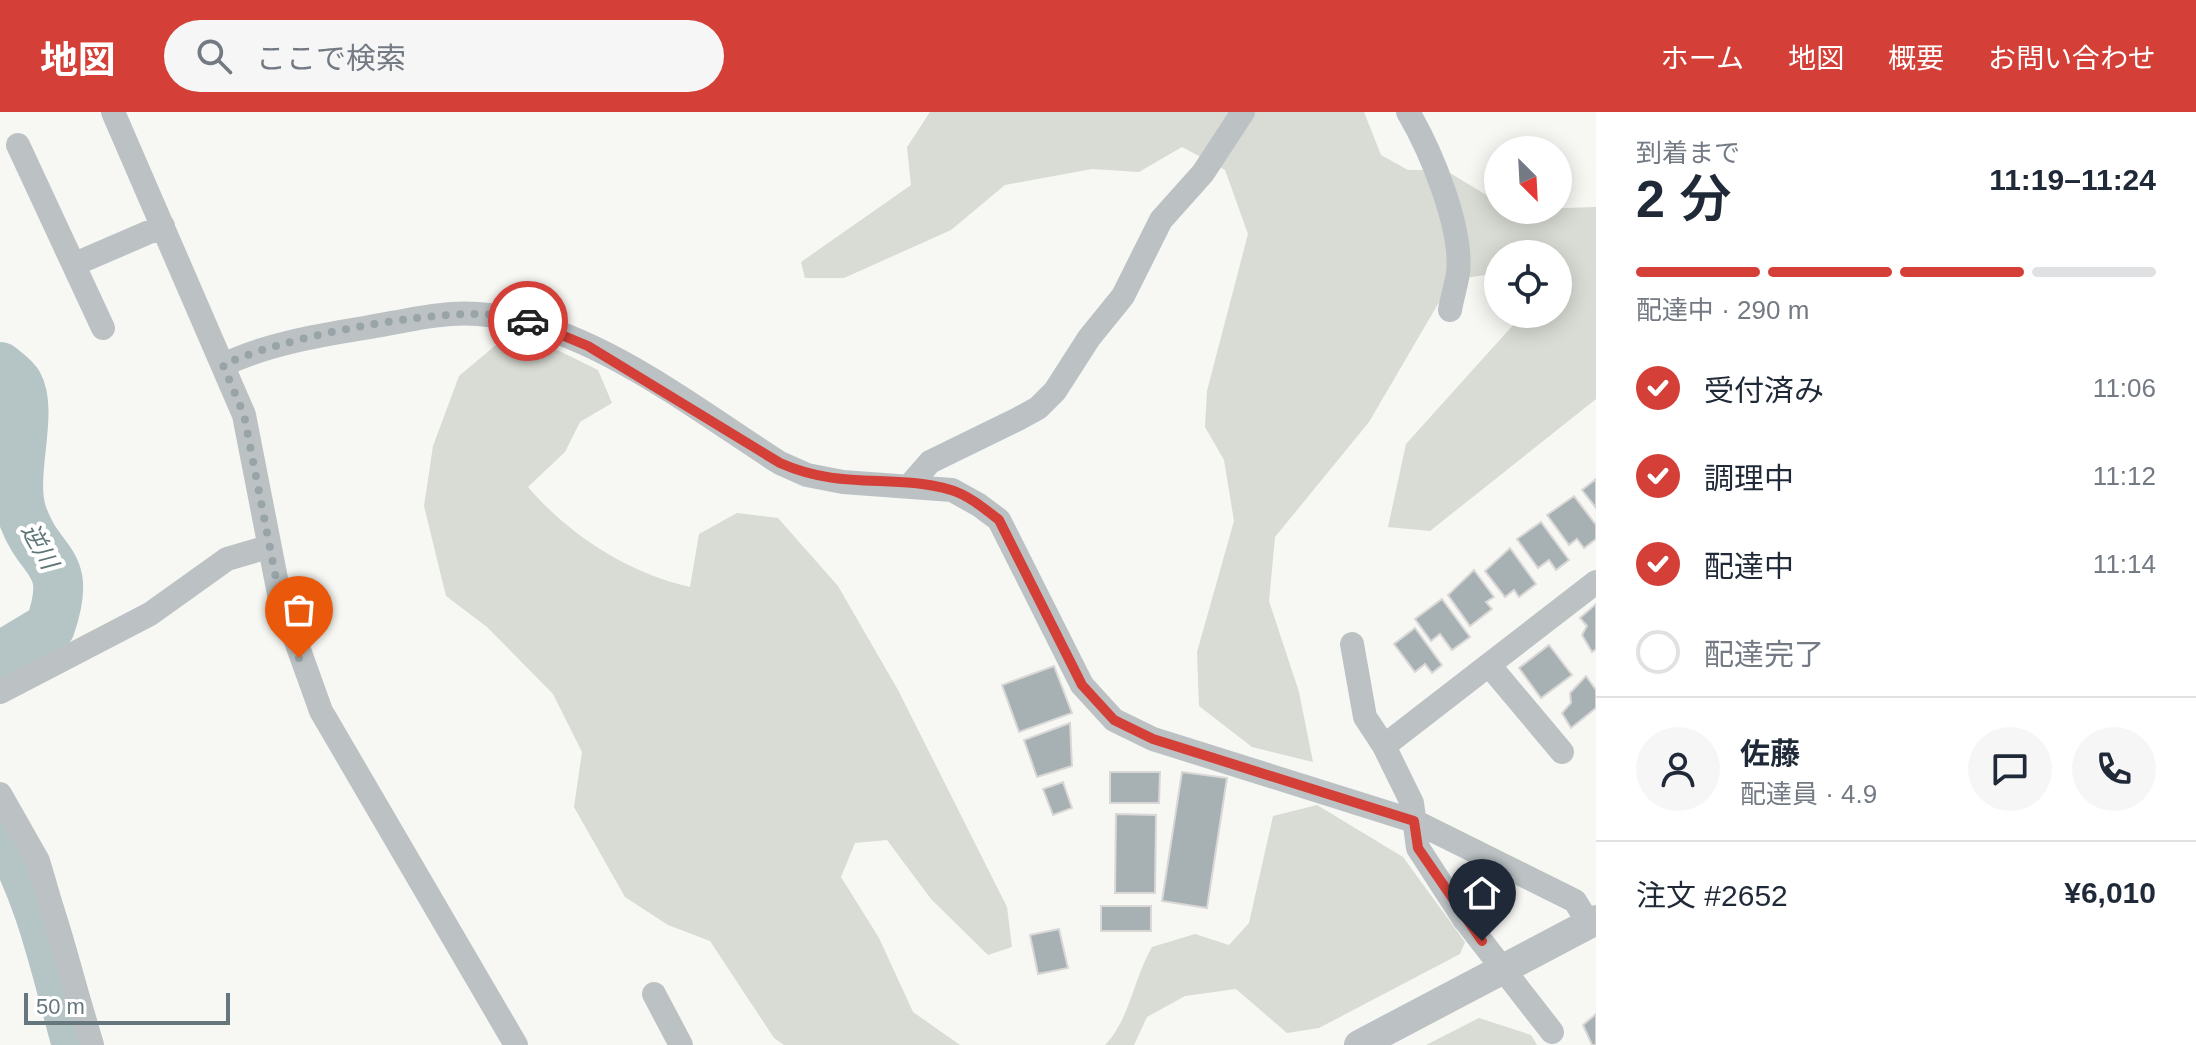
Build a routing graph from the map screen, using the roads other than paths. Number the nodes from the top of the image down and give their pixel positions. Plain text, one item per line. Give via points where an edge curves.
1 (113, 112) edge
2 (1243, 112) edge
3 (1408, 112) edge
4 (18, 145) dead end
5 (163, 226) junction
6 (75, 264) junction
7 (1450, 310) dead end
8 (103, 328) dead end
9 (223, 365) junction
10 (910, 485) junction
11 (268, 547) junction
12 (1596, 582) edge
13 (1352, 644) dead end
14 (1489, 665) junction
15 (0, 692) edge
16 (1384, 746) junction
17 (1562, 752) dead end
18 (0, 794) edge
19 (1414, 821) junction
20 (1593, 922) edge
21 (654, 994) dead end
22 (1558, 1039) edge
23 (92, 1045) edge
24 (516, 1045) edge
25 (681, 1045) edge
26 (1359, 1045) edge

1 - 5 street
2 - 10 street via 1203,173 1161,220 1123,296 1055,391 1038,408 930,462
3 - 7 street via 1441,185 1453,228 1458,271
4 - 6 street
5 - 6 street
5 - 9 street
6 - 8 street
9 - 10 street via 296,341 414,320 476,313 510,317 535,322 588,346 807,475
9 - 11 street via 244,415
10 - 19 street via 952,490 999,520 1082,685 1114,720 1153,739
11 - 15 street via 227,559 150,614
11 - 24 street via 295,645 321,711
12 - 14 street
13 - 16 street via 1365,717
14 - 16 street
14 - 17 street
16 - 19 street via 1412,803
18 - 23 street via 38,861
19 - 20 street via 1575,901
19 - 22 street, bridge via 1418,848 1464,919
20 - 26 street
21 - 25 street

